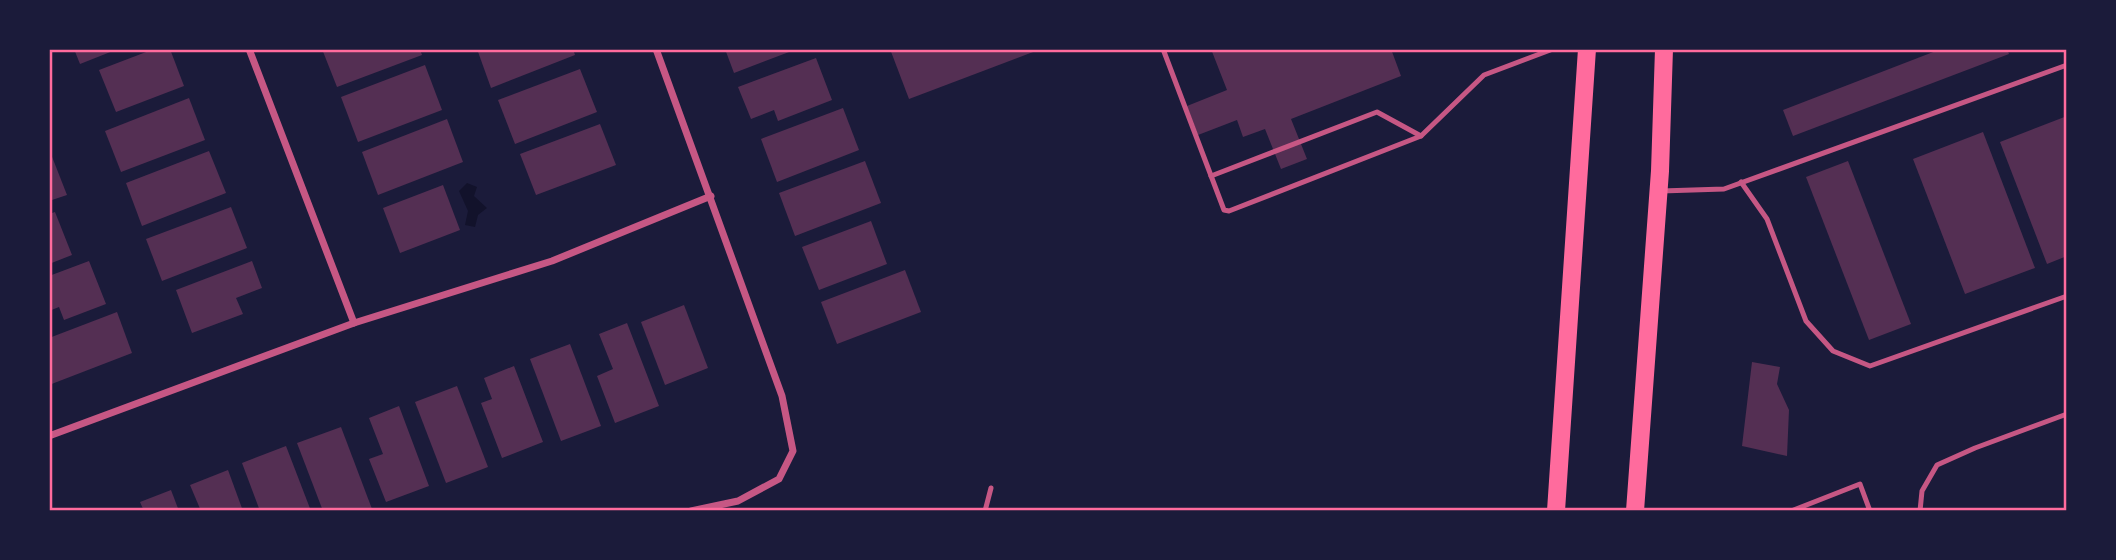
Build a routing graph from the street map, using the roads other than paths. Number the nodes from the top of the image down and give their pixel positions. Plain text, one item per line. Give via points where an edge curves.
1 (249, 49) edge
2 (656, 49) edge
3 (1163, 49) edge
4 (1553, 49) edge
5 (1587, 49) edge
6 (1664, 49) edge
7 (2067, 65) edge
8 (1421, 136) junction
9 (1211, 176) junction
10 (1741, 182) junction
11 (1658, 192) junction
12 (711, 196) junction
13 (2067, 296) edge
14 (354, 323) junction
15 (2067, 414) edge
16 (49, 436) edge
17 (991, 488) dead end
18 (691, 511) edge
19 (985, 511) edge
20 (1556, 511) edge
21 (1634, 511) edge
22 (1791, 511) edge
23 (1870, 511) edge
24 (1920, 511) edge

1 - 14 street
2 - 12 street
3 - 9 lane
4 - 8 lane via 1484,75
5 - 20 main road
6 - 11 main road
7 - 10 lane
8 - 9 lane via 1377,112
8 - 9 lane via 1229,211 1224,210
10 - 11 lane via 1724,189
10 - 13 lane via 1767,219 1806,321 1833,351 1870,366
11 - 21 main road
12 - 14 street via 552,261
12 - 18 street via 782,396 793,451 779,479 738,501
14 - 16 street
15 - 24 lane via 1937,465 1922,491
17 - 19 lane
22 - 23 lane via 1860,484

